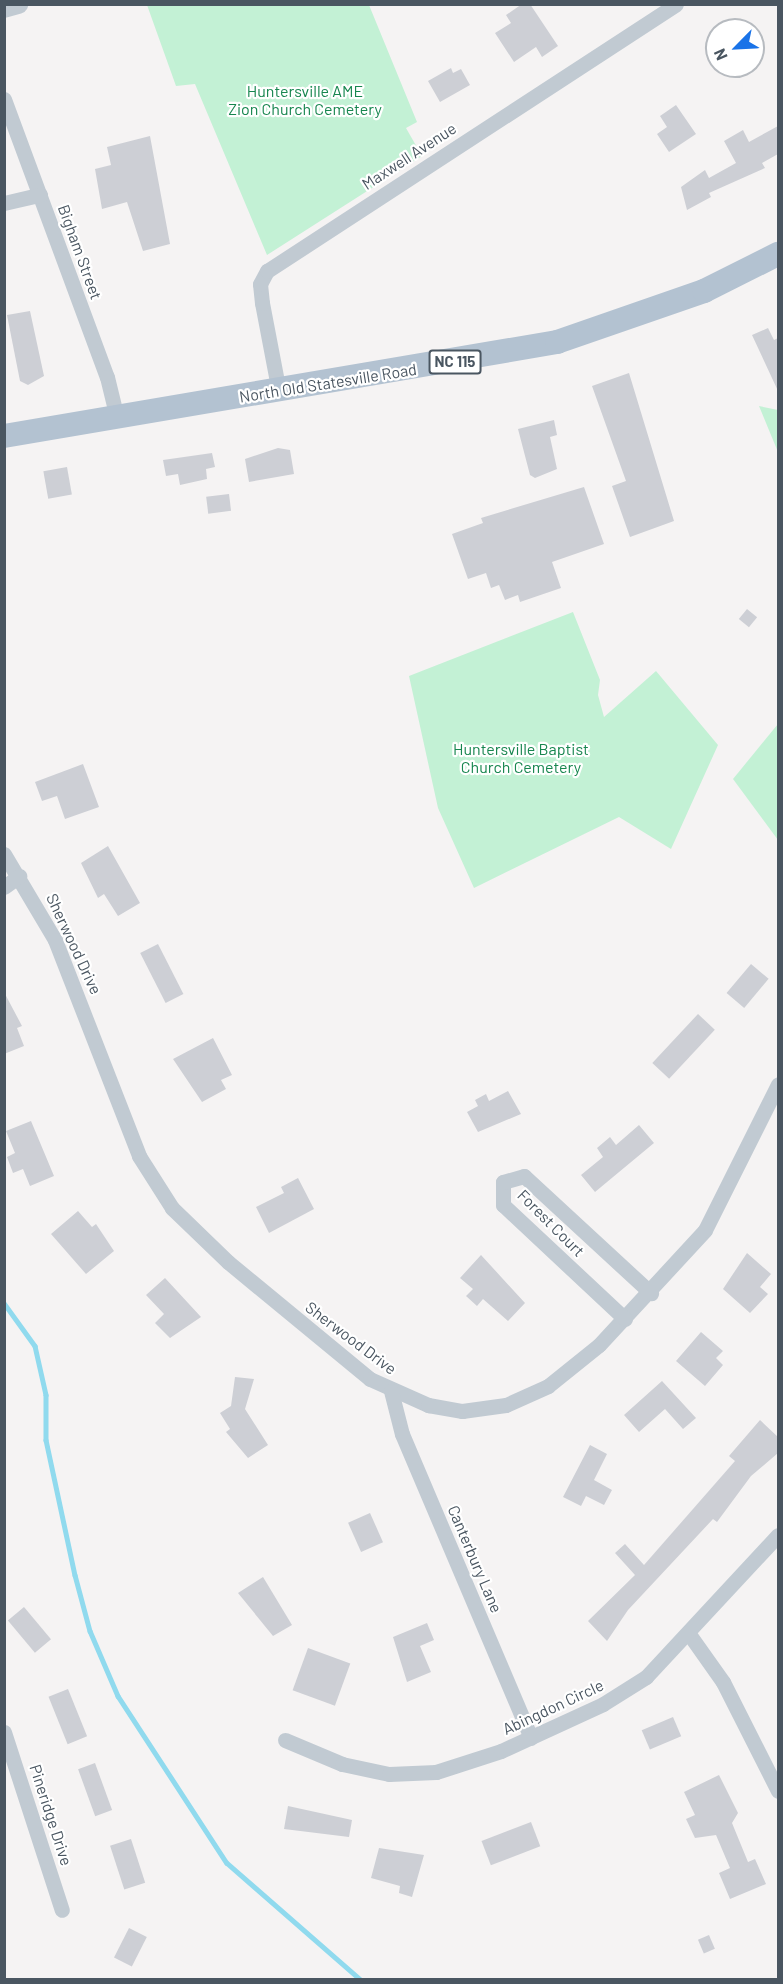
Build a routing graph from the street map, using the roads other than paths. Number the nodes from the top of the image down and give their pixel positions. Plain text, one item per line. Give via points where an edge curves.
1 (18, 4) edge
2 (676, 4) edge
3 (4, 8) edge
4 (4, 99) edge
5 (40, 195) junction
6 (4, 203) edge
7 (778, 254) edge
8 (279, 392) junction
9 (117, 418) junction
10 (4, 436) edge
11 (4, 854) edge
12 (19, 876) junction
13 (4, 887) edge
14 (778, 1084) edge
15 (651, 1293) junction
16 (625, 1319) junction
17 (392, 1391) junction
18 (778, 1535) edge
19 (689, 1634) junction
20 (4, 1732) edge
21 (531, 1738) junction
22 (285, 1740) dead end
23 (778, 1791) edge
24 (62, 1911) dead end

1 - 3 street
2 - 8 street, Maxwell Avenue via 267,271 260,284
4 - 5 street, Bigham Street
5 - 6 street
5 - 9 street, Bigham Street
7 - 8 main road, North Old Statesville Road / NC 115 via 694,295 557,342
8 - 9 main road, North Old Statesville Road / NC 115
9 - 10 main road, North Old Statesville Road / NC 115
11 - 12 street, Sherwood Drive
12 - 13 street
12 - 17 street, Sherwood Drive via 55,940 123,1117 158,1188 228,1262
14 - 15 street, Sherwood Drive via 714,1216
15 - 16 street, Sherwood Drive
15 - 16 street, Forest Court via 524,1176 503,1182 503,1205
16 - 17 street, Sherwood Drive via 567,1372 506,1405 462,1411
17 - 21 street, Canterbury Lane via 402,1434
18 - 19 street, Abingdon Circle
19 - 21 street, Abingdon Circle via 627,1691
19 - 23 street via 728,1690
20 - 24 street, Pineridge Drive
21 - 22 street, Abingdon Circle via 465,1765 405,1775 342,1764

